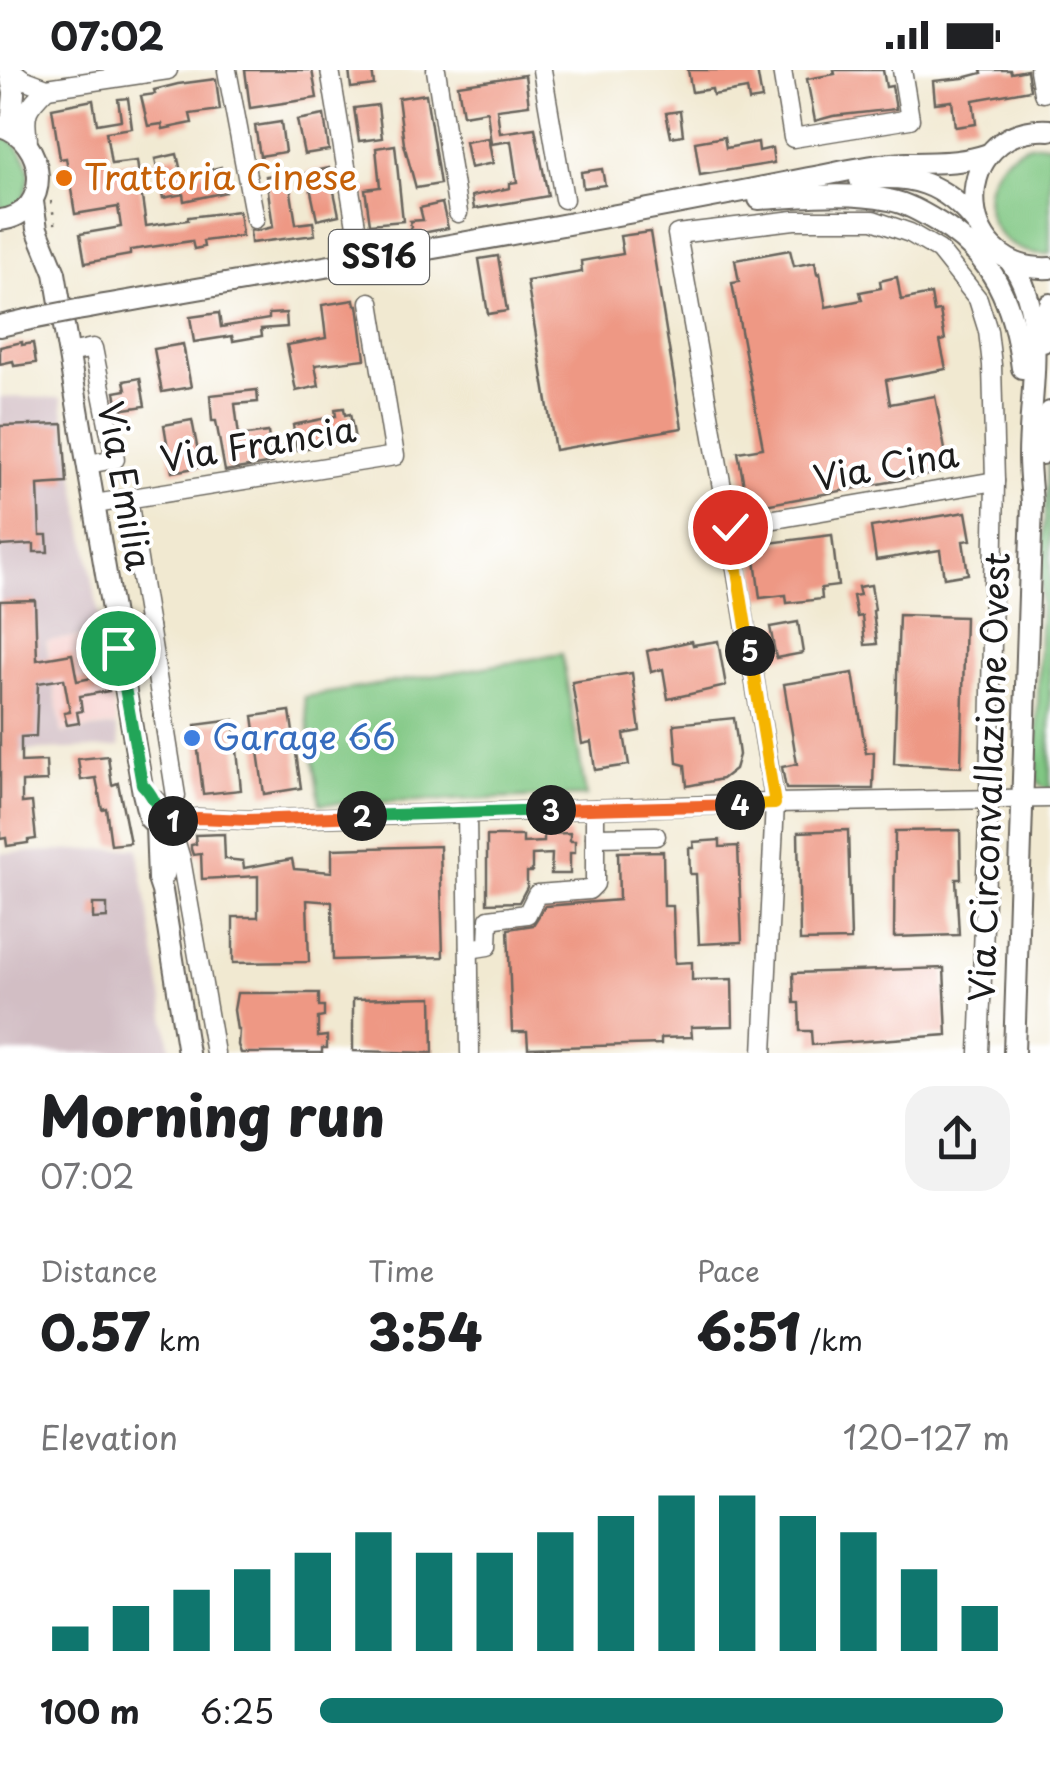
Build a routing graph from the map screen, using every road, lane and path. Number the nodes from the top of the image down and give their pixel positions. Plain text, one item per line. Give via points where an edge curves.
1 (10, 70) edge
2 (168, 70) edge
3 (227, 70) edge
4 (330, 70) edge
5 (436, 70) edge
6 (542, 70) edge
7 (782, 70) edge
8 (902, 70) edge
9 (1039, 70) edge
10 (0, 74) edge
11 (47, 88) junction
12 (1042, 93) dead end
13 (0, 106) edge
14 (0, 126) edge
15 (1050, 130) edge
16 (27, 144) junction
17 (989, 154) junction
18 (564, 199) dead end
19 (757, 199) junction
20 (33, 202) junction
21 (680, 204) junction
22 (458, 213) dead end
23 (255, 219) dead end
24 (1, 220) edge
25 (978, 224) junction
26 (356, 226) dead end
27 (49, 257) junction
28 (1010, 260) junction
29 (1050, 268) edge
30 (370, 302) dead end
31 (1050, 304) edge
32 (0, 326) edge
33 (1050, 412) edge
34 (1035, 454) junction
35 (995, 482) junction
36 (128, 499) junction
37 (95, 504) junction
38 (730, 527) junction
39 (150, 626) junction
40 (115, 632) junction
41 (168, 742) junction
42 (135, 747) junction
43 (176, 796) dead end
44 (989, 798) junction
45 (1021, 798) junction
46 (1050, 798) edge
47 (775, 804) junction
48 (595, 809) junction
49 (467, 813) junction
50 (168, 830) junction
51 (656, 836) dead end
52 (595, 837) junction
53 (192, 928) junction
54 (168, 932) junction
55 (469, 948) junction
56 (188, 1053) edge
57 (215, 1053) edge
58 (470, 1053) edge
59 (762, 1053) edge
60 (979, 1053) edge
61 (1014, 1053) edge

1 - 11 street
1 - 16 main road via 12,115
2 - 11 street
3 - 23 street
4 - 26 street
5 - 22 street
6 - 18 street
7 - 8 street via 793,138 910,120
9 - 12 street
10 - 13 main road
11 - 16 street via 28,107
14 - 16 main road
15 - 17 main road, SS16 via 1014,135
16 - 20 main road, Via Emilia via 38,178
17 - 21 main road, SS16 via 945,164 866,167
17 - 25 main road via 973,191
19 - 21 main road, SS16
19 - 25 main road, SS16 via 869,178 909,179 950,195
19 - 34 main road via 892,200 951,230 977,252 1010,306
20 - 24 main road
20 - 27 main road, Via Emilia
21 - 32 main road, SS16, bridge
24 - 27 main road
25 - 28 main road, SS16
27 - 37 main road, Via Emilia
28 - 29 main road
28 - 34 main road, Via Circonvallazione Ovest via 1028,293 1032,321
30 - 36 street, Via Francia via 395,456
31 - 34 main road, Via Circonvallazione Ovest
33 - 34 main road
34 - 45 main road, Via Circonvallazione Ovest
35 - 38 street, Via Cina
35 - 38 street via 988,331 978,298 939,250 873,220 794,220 677,234
35 - 44 street
36 - 37 street, Via Francia
36 - 39 street
37 - 40 main road, Via Emilia
38 - 47 street
39 - 40 street
39 - 41 street
40 - 42 main road, Via Emilia
41 - 42 street
41 - 43 street
42 - 50 main road, Via Emilia via 149,818
44 - 45 street
44 - 47 street
44 - 60 street
45 - 46 street
45 - 61 main road, Via Circonvallazione Ovest
47 - 48 street
47 - 59 street
48 - 49 street
48 - 52 street
49 - 50 street via 248,820
49 - 55 street
50 - 53 street
50 - 54 main road, Via Emilia via 156,849
51 - 52 street
52 - 55 street via 595,884 589,890 537,894 527,914 489,920 488,946
53 - 54 street
53 - 57 street
54 - 56 main road, Via Emilia
55 - 58 street

